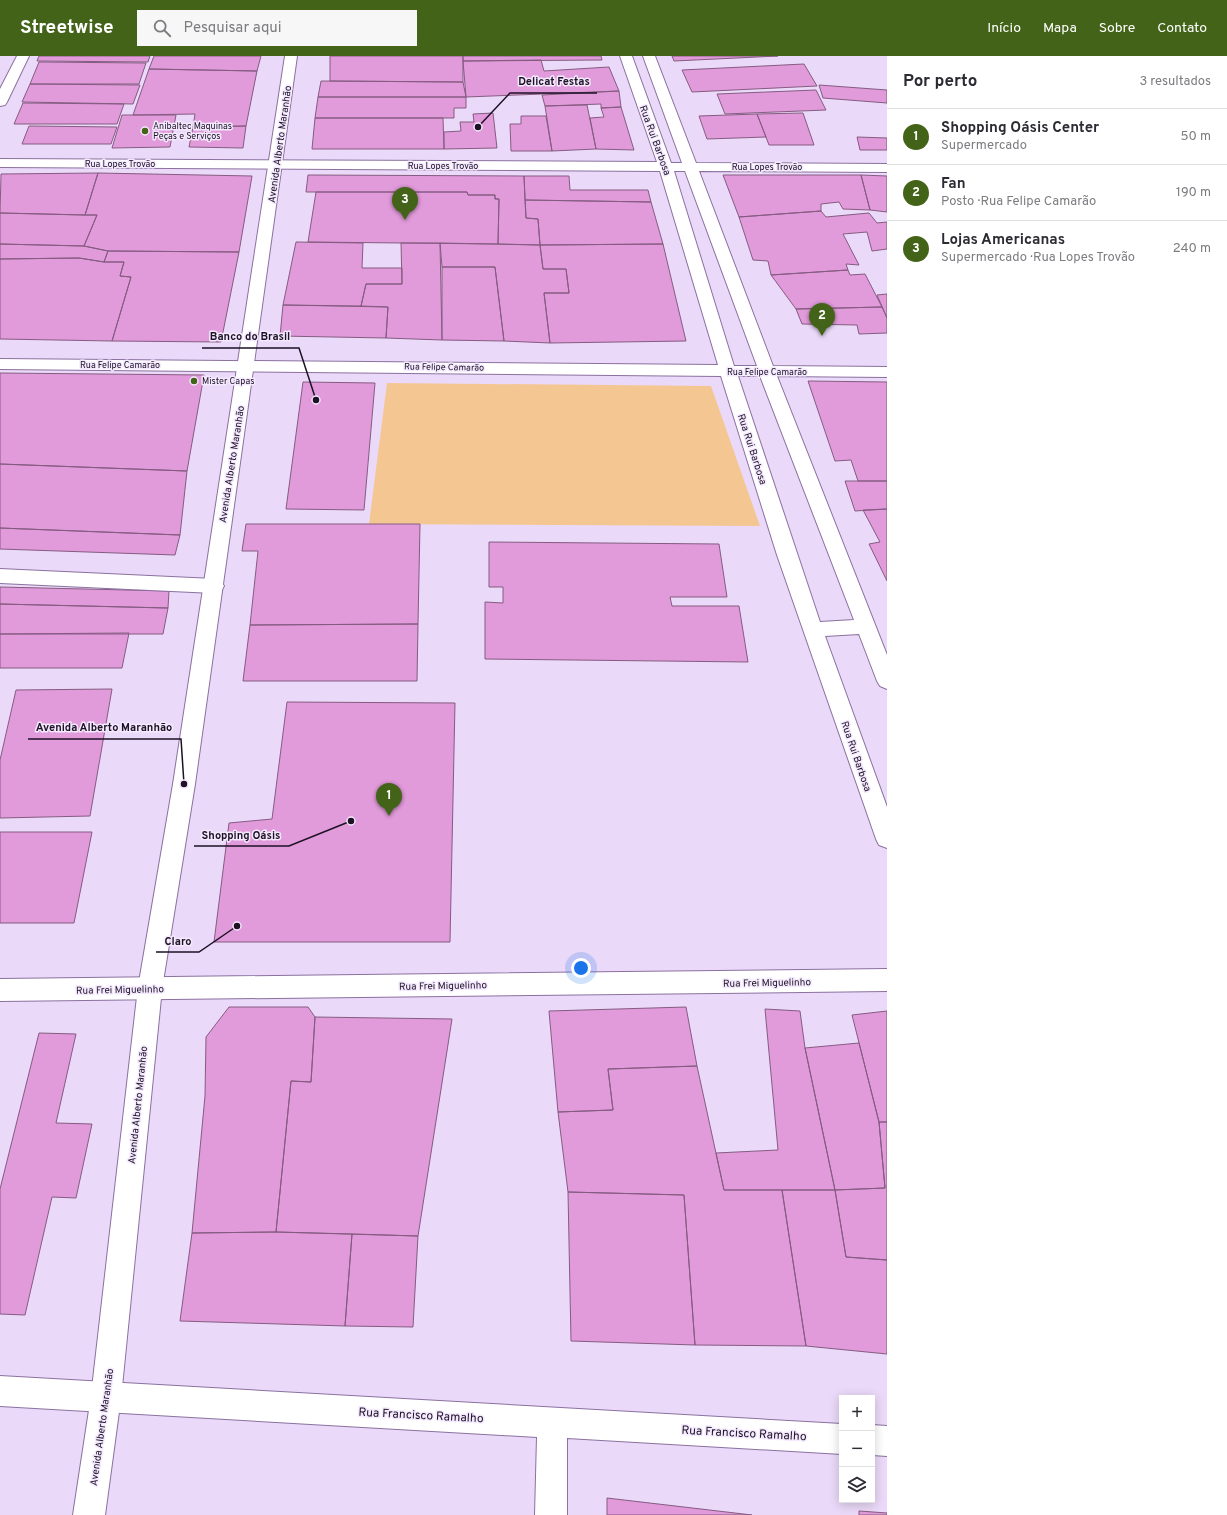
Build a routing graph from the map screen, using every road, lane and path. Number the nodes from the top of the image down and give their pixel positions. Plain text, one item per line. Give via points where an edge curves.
1 (23, 56) edge
2 (291, 56) edge
3 (626, 56) edge
4 (650, 56) edge
5 (0, 102) edge
6 (0, 163) edge
7 (276, 166) junction
8 (666, 166) junction
9 (692, 166) junction
10 (887, 168) edge
11 (0, 364) edge
12 (247, 365) junction
13 (767, 371) junction
14 (728, 372) junction
15 (887, 372) edge
16 (0, 576) edge
17 (214, 586) junction
18 (867, 626) junction
19 (814, 629) junction
20 (887, 681) edge
21 (887, 840) edge
22 (887, 980) edge
23 (150, 988) junction
24 (0, 990) edge
25 (0, 1391) edge
26 (106, 1397) junction
27 (552, 1422) junction
28 (839, 1439) edge
29 (875, 1440) edge
30 (887, 1441) edge
31 (90, 1515) edge
32 (551, 1515) edge

1 - 5 street
2 - 7 street, Avenida Alberto Maranhão
3 - 4 street
3 - 8 street, Rua Rui Barbosa
4 - 9 street
6 - 7 street, Rua Lopes Trovão
7 - 8 street, Rua Lopes Trovão
7 - 12 street, Avenida Alberto Maranhão
8 - 9 street, Rua Lopes Trovão
8 - 14 street, Rua Rui Barbosa
9 - 10 street, Rua Lopes Trovão
9 - 13 street
11 - 12 street, Rua Felipe Camarão
12 - 14 street, Rua Felipe Camarão
12 - 17 street, Avenida Alberto Maranhão
13 - 14 street, Rua Felipe Camarão
13 - 15 street, Rua Felipe Camarão
13 - 18 street
14 - 19 street, Rua Rui Barbosa via 787,555
16 - 17 street
17 - 23 street, Avenida Alberto Maranhão
18 - 19 street
18 - 20 street
19 - 21 street, Rua Rui Barbosa
22 - 23 street, Rua Frei Miguelinho
23 - 24 street, Rua Frei Miguelinho
23 - 26 street, Avenida Alberto Maranhão
25 - 26 street, Rua Francisco Ramalho
26 - 27 street, Rua Francisco Ramalho
26 - 31 street, Avenida Alberto Maranhão
27 - 28 street, Rua Francisco Ramalho
27 - 32 street
29 - 30 street

